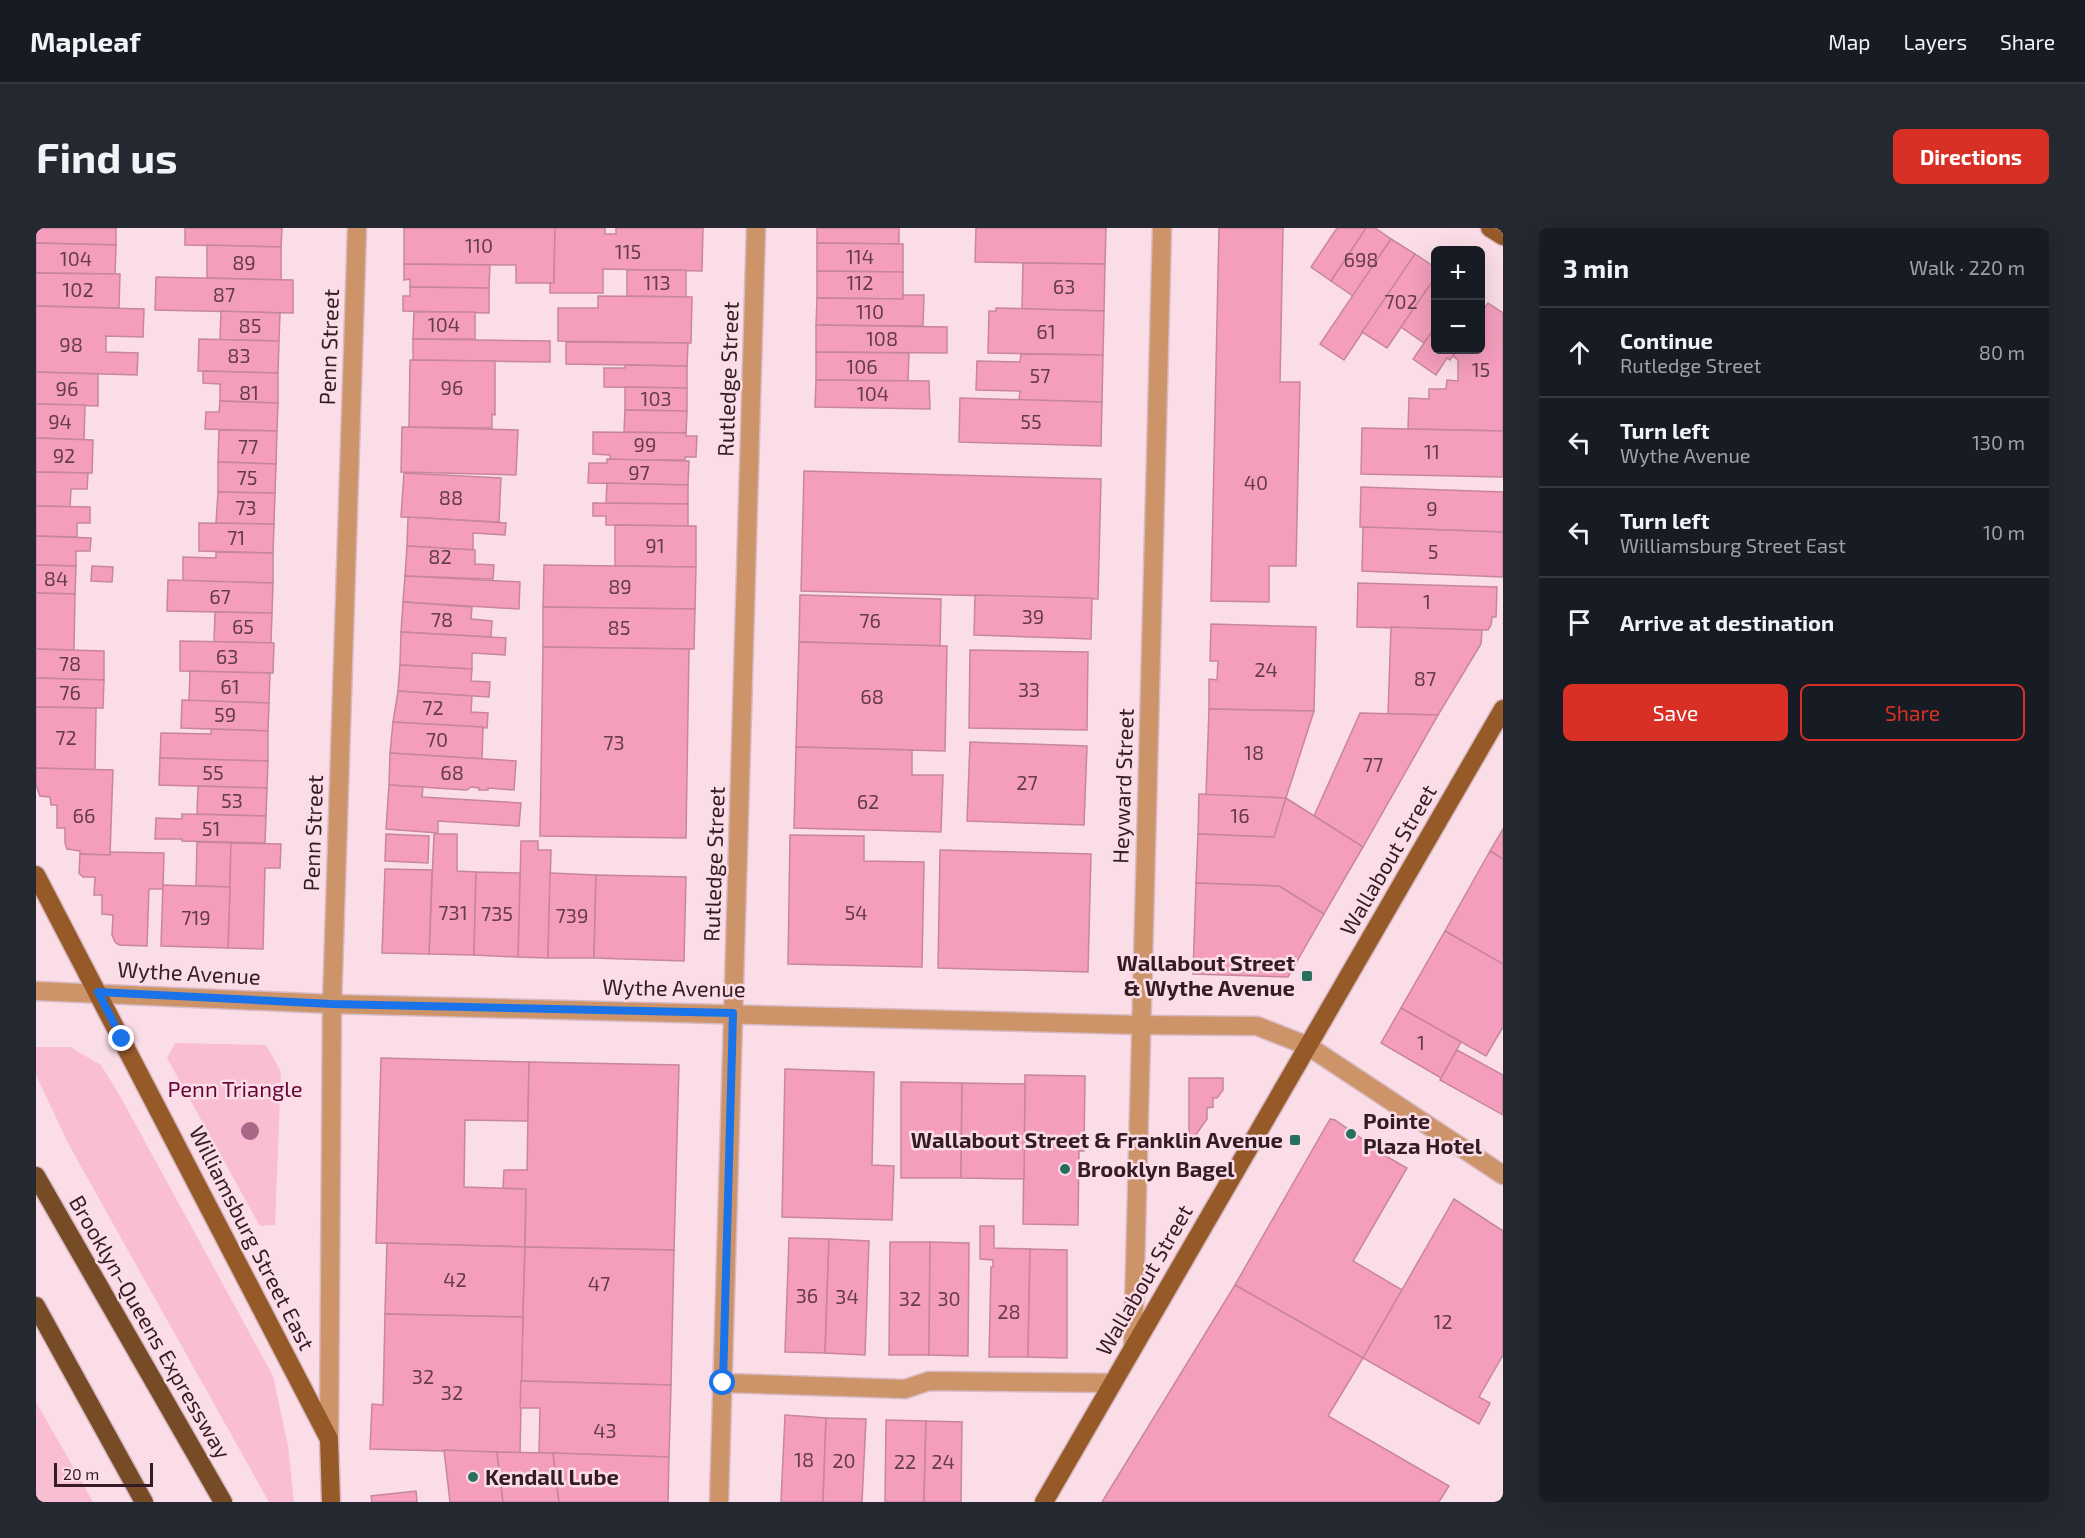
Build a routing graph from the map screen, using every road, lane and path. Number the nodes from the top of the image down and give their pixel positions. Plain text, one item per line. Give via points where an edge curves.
1 (357, 228) edge
2 (756, 228) edge
3 (1162, 228) edge
4 (1490, 228) edge
5 (1503, 236) edge
6 (1503, 710) edge
7 (36, 875) edge
8 (36, 991) edge
9 (98, 992) junction
10 (332, 1004) junction
11 (733, 1013) junction
12 (1140, 1025) junction
13 (1308, 1046) junction
14 (1503, 1175) edge
15 (36, 1176) edge
16 (36, 1306) edge
17 (1133, 1346) junction
18 (723, 1383) junction
19 (1112, 1383) junction
20 (329, 1439) junction
21 (144, 1502) edge
22 (223, 1502) edge
23 (331, 1502) edge
24 (719, 1502) edge
25 (1044, 1502) edge

1 - 10 street, Penn Street
2 - 11 street, Rutledge Street
3 - 12 street, Heyward Street
4 - 5 main road
6 - 13 main road, Wallabout Street
7 - 9 main road, Williamsburg Street East
8 - 9 street, Wythe Avenue
9 - 10 street, Wythe Avenue
9 - 20 main road, Williamsburg Street East
10 - 11 street, Wythe Avenue
10 - 20 street, Penn Street
11 - 12 street, Wythe Avenue
11 - 18 street, Rutledge Street
12 - 13 street, Wythe Avenue via 1257,1026
12 - 17 street, Heyward Street
13 - 14 street, Wythe Avenue
13 - 17 main road, Wallabout Street
15 - 22 highway, Brooklyn-Queens Expressway
16 - 21 highway
17 - 19 main road, Wallabout Street
18 - 19 street via 905,1389 929,1381
18 - 24 street, Rutledge Street
19 - 25 main road, Wallabout Street
20 - 23 main road, Williamsburg Street East

